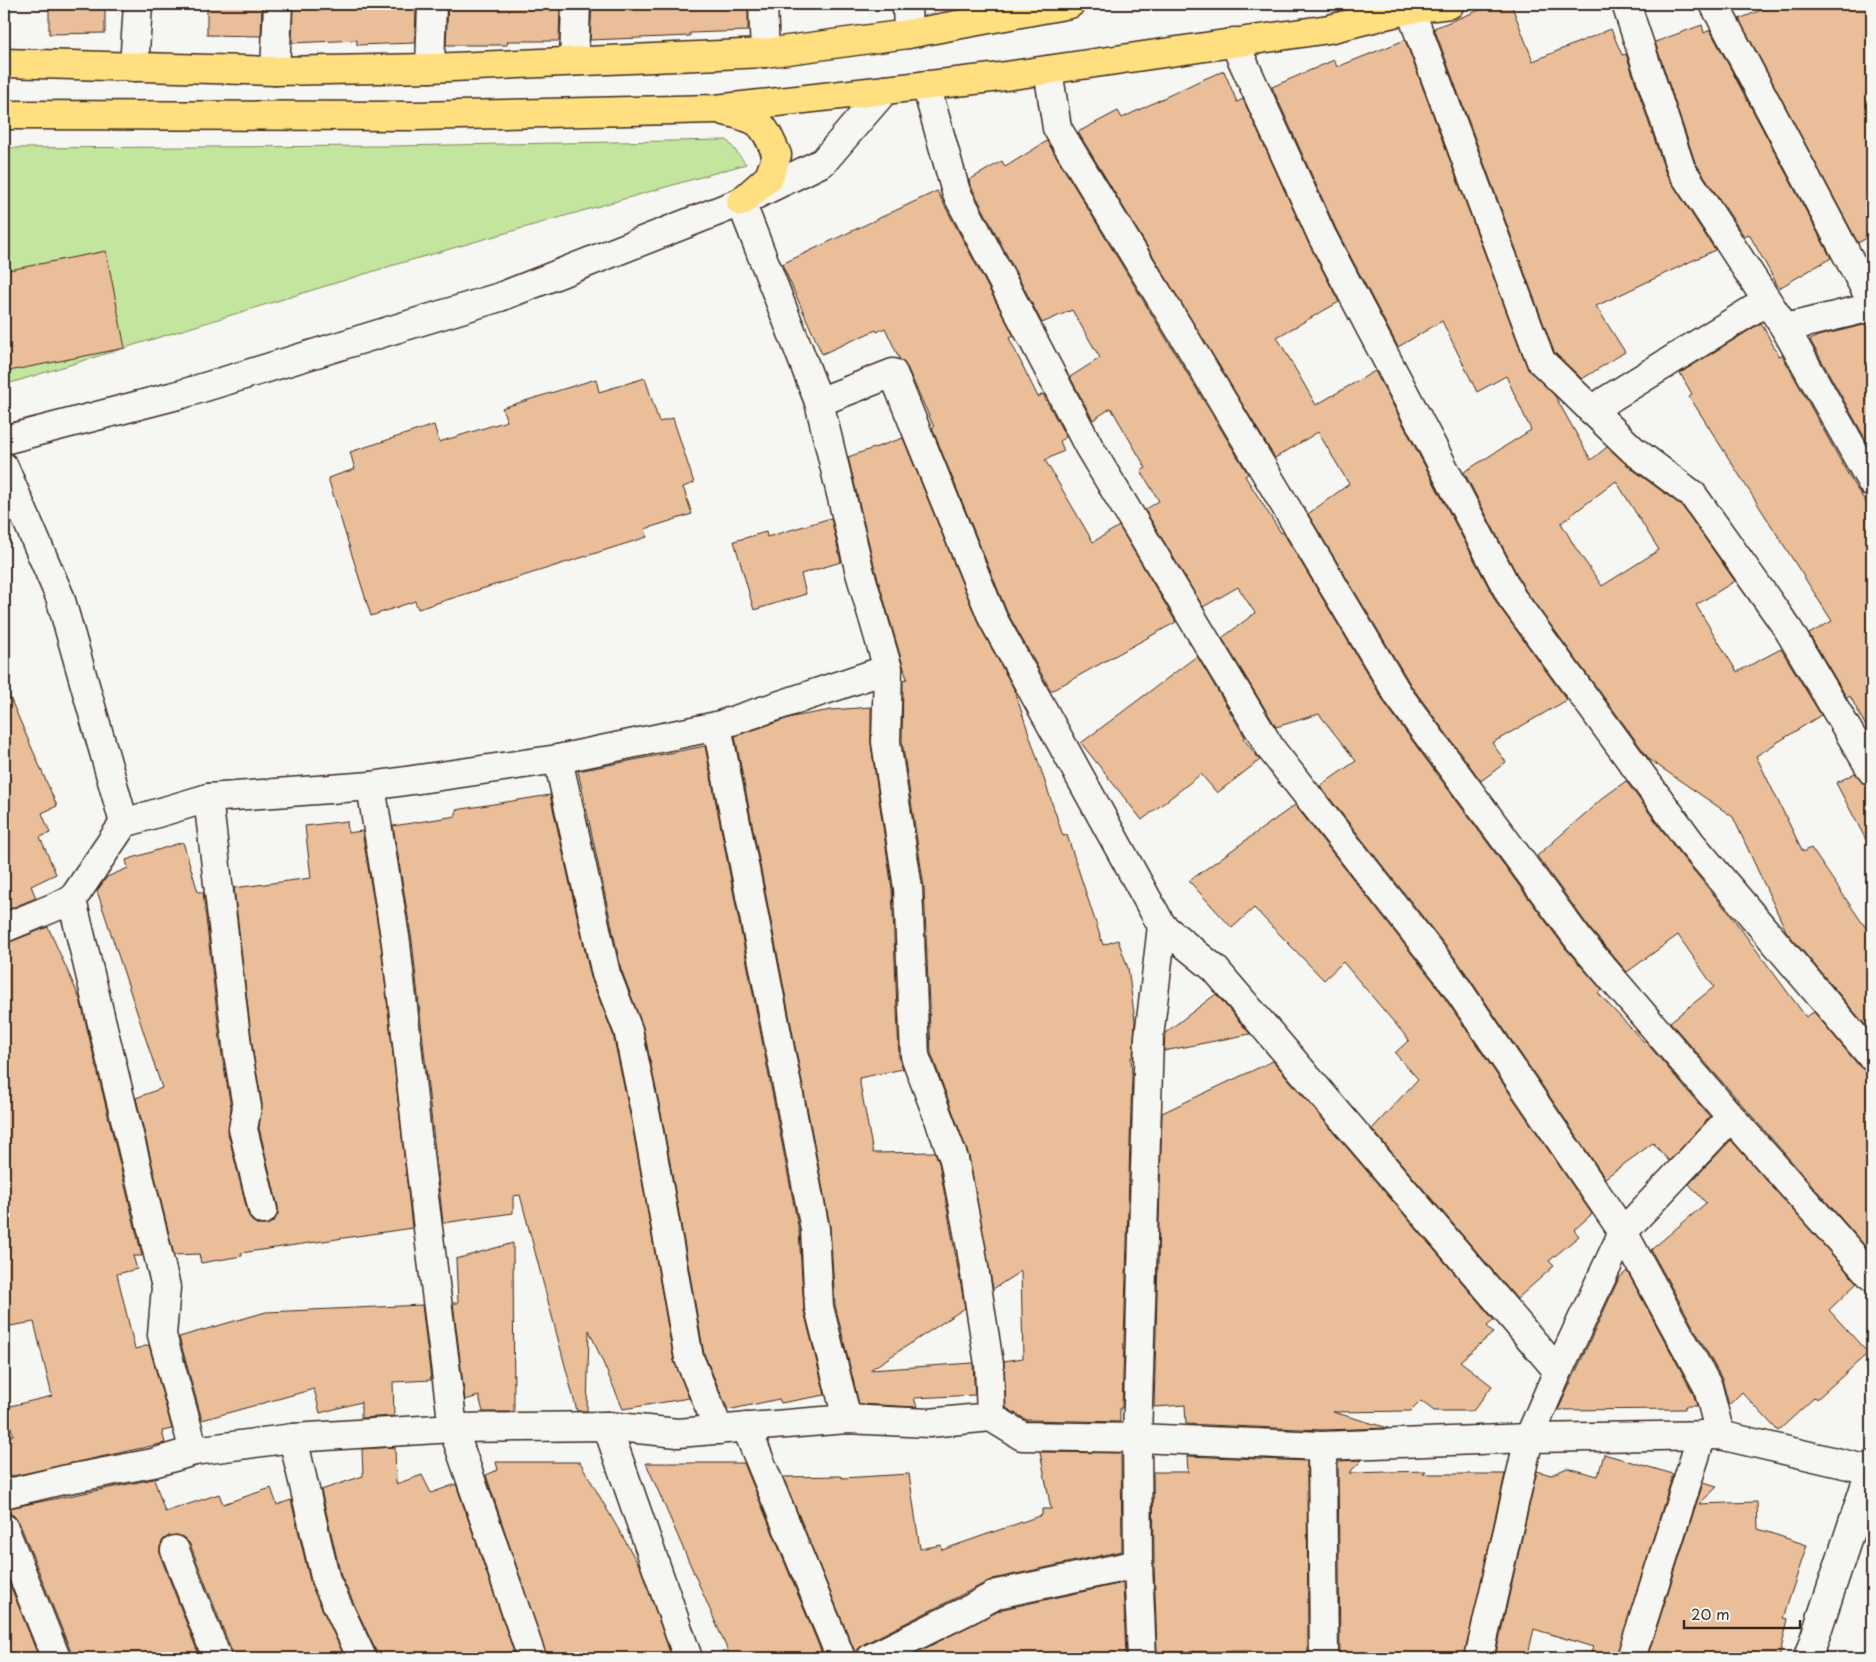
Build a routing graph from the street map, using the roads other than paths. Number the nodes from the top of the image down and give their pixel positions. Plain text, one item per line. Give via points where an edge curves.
1 (138, 4) edge
2 (278, 4) edge
3 (432, 4) edge
4 (576, 4) edge
5 (763, 4) edge
6 (907, 4) edge
7 (1450, 4) edge
8 (1626, 4) edge
9 (1714, 4) edge
10 (1059, 5) edge
11 (1410, 9) junction
12 (908, 34) junction
13 (1234, 42) junction
14 (765, 53) junction
15 (574, 61) junction
16 (4, 63) edge
17 (134, 67) junction
18 (430, 68) junction
19 (1048, 70) junction
20 (275, 71) junction
21 (926, 85) junction
22 (886, 90) junction
23 (716, 109) junction
24 (4, 114) edge
25 (741, 202) junction
26 (1767, 301) junction
27 (1872, 302) edge
28 (1872, 307) edge
29 (1785, 328) junction
30 (820, 402) junction
31 (1591, 410) junction
32 (4, 440) edge
33 (4, 467) edge
34 (1872, 483) edge
35 (888, 669) junction
36 (717, 726) junction
37 (558, 759) junction
38 (1872, 771) edge
39 (371, 786) junction
40 (208, 798) junction
41 (124, 823) junction
42 (72, 900) junction
43 (1162, 926) junction
44 (4, 928) edge
45 (1872, 1057) edge
46 (1731, 1118) junction
47 (263, 1210) dead end
48 (1623, 1232) junction
49 (1872, 1277) edge
50 (1558, 1371) junction
51 (991, 1418) junction
52 (847, 1419) junction
53 (607, 1426) junction
54 (746, 1427) junction
55 (453, 1428) junction
56 (719, 1430) junction
57 (1711, 1435) junction
58 (293, 1438) junction
59 (1137, 1438) junction
60 (1529, 1438) junction
61 (1322, 1446) junction
62 (194, 1452) junction
63 (1872, 1468) edge
64 (4, 1494) edge
65 (4, 1528) edge
66 (175, 1550) dead end
67 (1138, 1564) junction
68 (56, 1658) edge
69 (217, 1658) edge
70 (362, 1658) edge
71 (532, 1658) edge
72 (688, 1658) edge
73 (841, 1658) edge
74 (872, 1658) edge
75 (1142, 1658) edge
76 (1324, 1658) edge
77 (1479, 1658) edge
78 (1631, 1658) edge
79 (1808, 1658) edge

1 - 17 street
2 - 20 street
3 - 18 street
4 - 15 street
5 - 14 street
6 - 12 street
7 - 11 main road
8 - 26 street via 1681,169
9 - 27 street
10 - 12 main road
11 - 13 main road via 1329,29
11 - 31 street via 1541,361
12 - 14 main road
13 - 19 main road
13 - 45 street via 1322,236 1512,598 1691,843
14 - 15 main road
15 - 18 main road
16 - 17 main road
17 - 20 main road
18 - 20 main road
19 - 21 main road
19 - 46 street via 1058,128 1399,696 1579,940
21 - 22 main road
21 - 48 street via 956,192 1089,447 1270,749 1446,972
22 - 23 main road
22 - 25 street via 823,162
23 - 24 main road via 416,116
23 - 25 main road via 751,118 766,130 777,155 769,177
25 - 30 street
25 - 32 street via 500,297 182,394
26 - 29 street
26 - 31 street
28 - 29 street
29 - 34 street
30 - 35 street via 860,573
30 - 43 street via 893,373 992,619
31 - 38 street via 1633,450 1693,495 1788,629
33 - 41 street via 60,597
35 - 36 street
35 - 51 street via 886,742 908,888 915,1056 954,1159 989,1364
36 - 37 street
36 - 52 street via 815,1229 819,1307
37 - 39 street
37 - 56 street via 606,974 628,1030 689,1358
39 - 40 street
39 - 55 street via 396,943
40 - 41 street
40 - 47 street via 247,1107 243,1129
41 - 42 street
42 - 44 street
42 - 62 street via 166,1287 162,1335
43 - 50 street via 1215,969
43 - 59 street via 1149,1037
46 - 48 street
46 - 49 street
48 - 50 street
48 - 57 street via 1708,1387
50 - 60 street
51 - 52 street via 930,1423
51 - 59 street via 1022,1436
52 - 54 street
53 - 55 street
53 - 56 street via 678,1433
53 - 72 street
54 - 56 street
54 - 73 street
55 - 58 street
55 - 71 street
57 - 60 street
57 - 63 street
57 - 78 street
58 - 62 street
58 - 70 street via 326,1581
59 - 61 street
59 - 67 street
60 - 61 street
60 - 77 street
61 - 76 street
62 - 64 street
63 - 79 street
65 - 68 street
66 - 69 street
67 - 74 street via 997,1594
67 - 75 street

